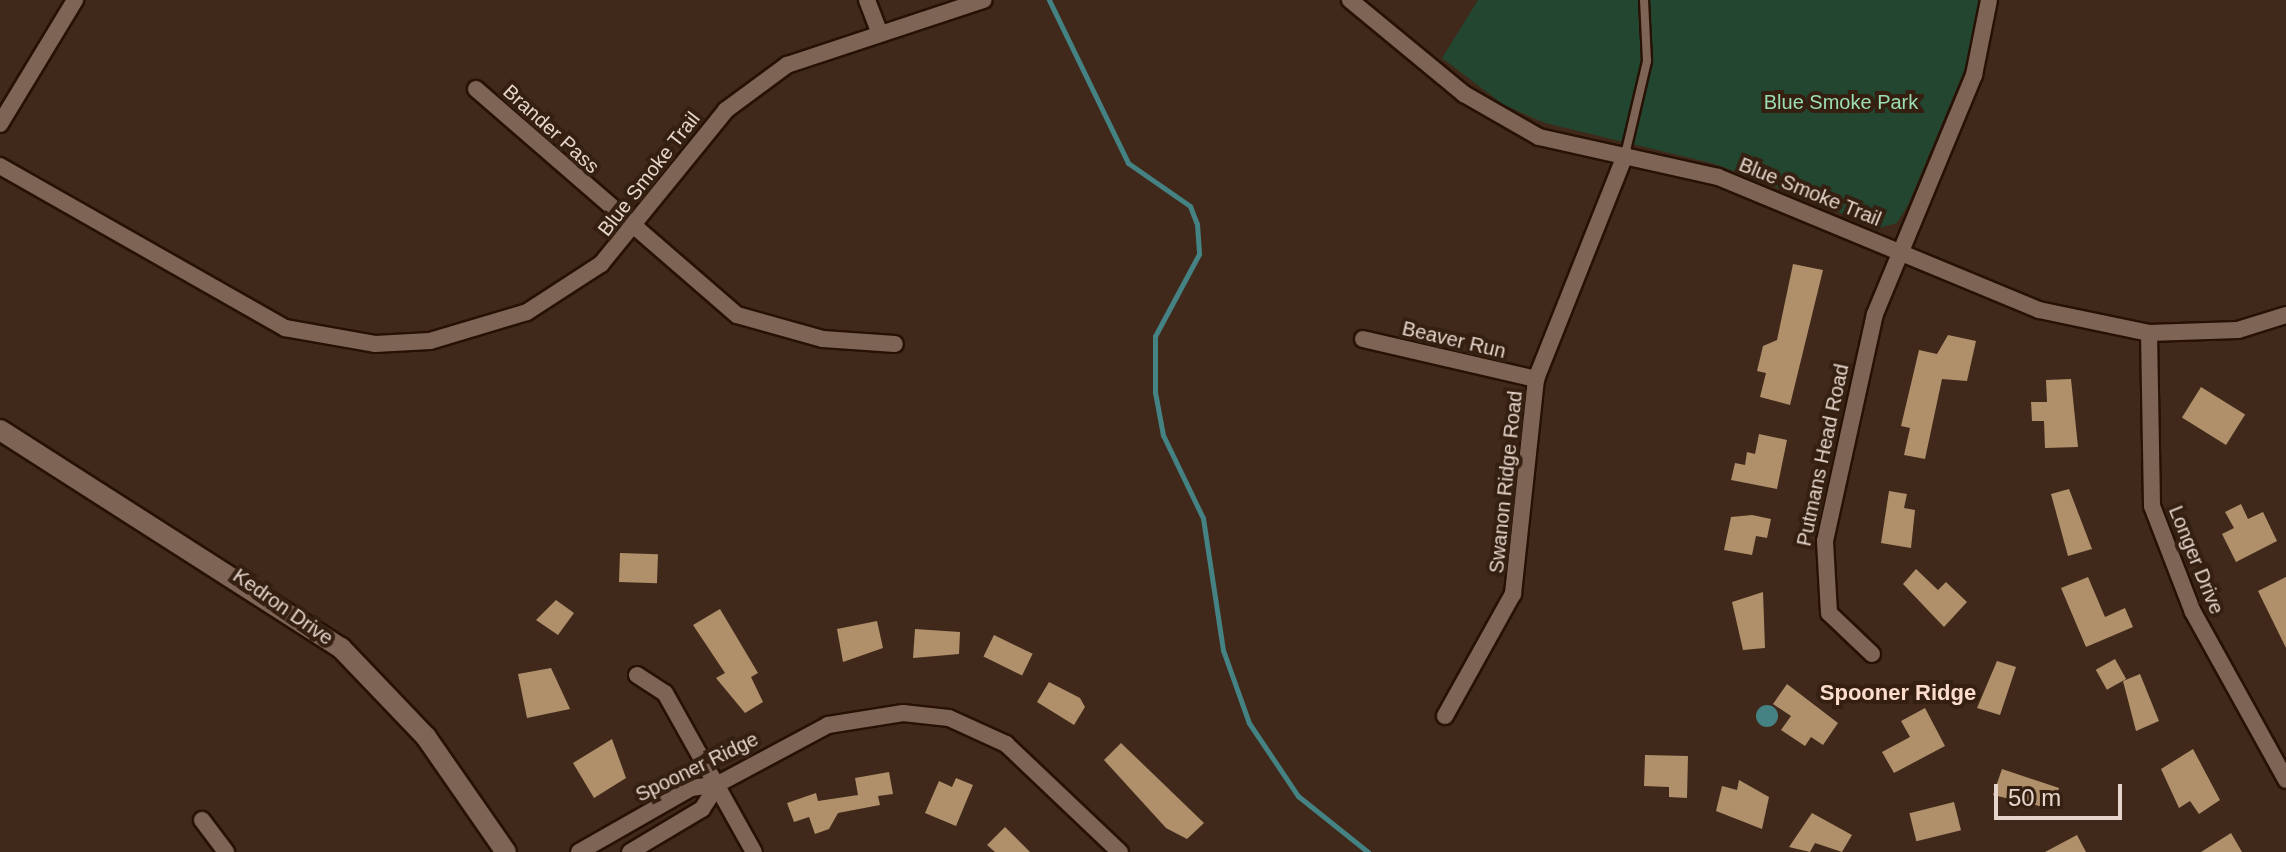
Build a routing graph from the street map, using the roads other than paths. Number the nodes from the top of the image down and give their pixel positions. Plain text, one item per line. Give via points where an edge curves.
1 (75, 0) edge
2 (867, 0) edge
3 (984, 0) edge
4 (1350, 0) edge
5 (1644, 0) edge
6 (1989, 0) edge
7 (879, 31) junction
8 (476, 89) dead end
9 (0, 124) edge
10 (1625, 155) junction
11 (0, 166) edge
12 (635, 230) junction
13 (1900, 250) junction
14 (2286, 315) edge
15 (2149, 333) junction
16 (1363, 339) dead end
17 (895, 344) dead end
18 (1536, 379) junction
19 (0, 430) edge
20 (1872, 654) dead end
21 (637, 675) dead end
22 (1445, 716) dead end
23 (2286, 780) edge
24 (718, 784) junction
25 (202, 820) dead end
26 (226, 852) edge
27 (506, 852) edge
28 (579, 852) edge
29 (630, 852) edge
30 (754, 852) edge
31 (1120, 852) edge

1 - 9 street
2 - 7 street
3 - 7 street, Blue Smoke Trail
4 - 10 street, Blue Smoke Trail via 1502,117 1539,137
5 - 10 lane via 1647,61
6 - 13 street, Putmans Head Road via 1974,75
7 - 12 street, Blue Smoke Trail via 787,65 742,95
8 - 12 street, Brander Pass
10 - 13 street, Blue Smoke Trail via 1718,177
10 - 18 street, Swanon Ridge Road
11 - 12 street, Blue Smoke Trail via 250,312 321,337 375,344 430,341 527,312 601,264
12 - 17 street, Brander Pass via 737,315 823,339
13 - 15 street, Blue Smoke Trail via 2039,310
13 - 20 street, Putmans Head Road via 1859,373 1822,561 1829,613
14 - 15 street, Blue Smoke Trail via 2238,330
15 - 23 street, Longer Drive via 2152,506 2193,612
16 - 18 street, Beaver Run
18 - 22 street, Swanon Ridge Road via 1516,584
19 - 27 street, Kedron Drive via 341,648 426,737
21 - 24 street via 665,693
24 - 28 street, Spooner Ridge via 691,788
24 - 29 street, Spooner Ridge via 702,809
24 - 30 street
24 - 31 street, Spooner Ridge via 828,725 924,714 988,734 1026,757
25 - 26 street

